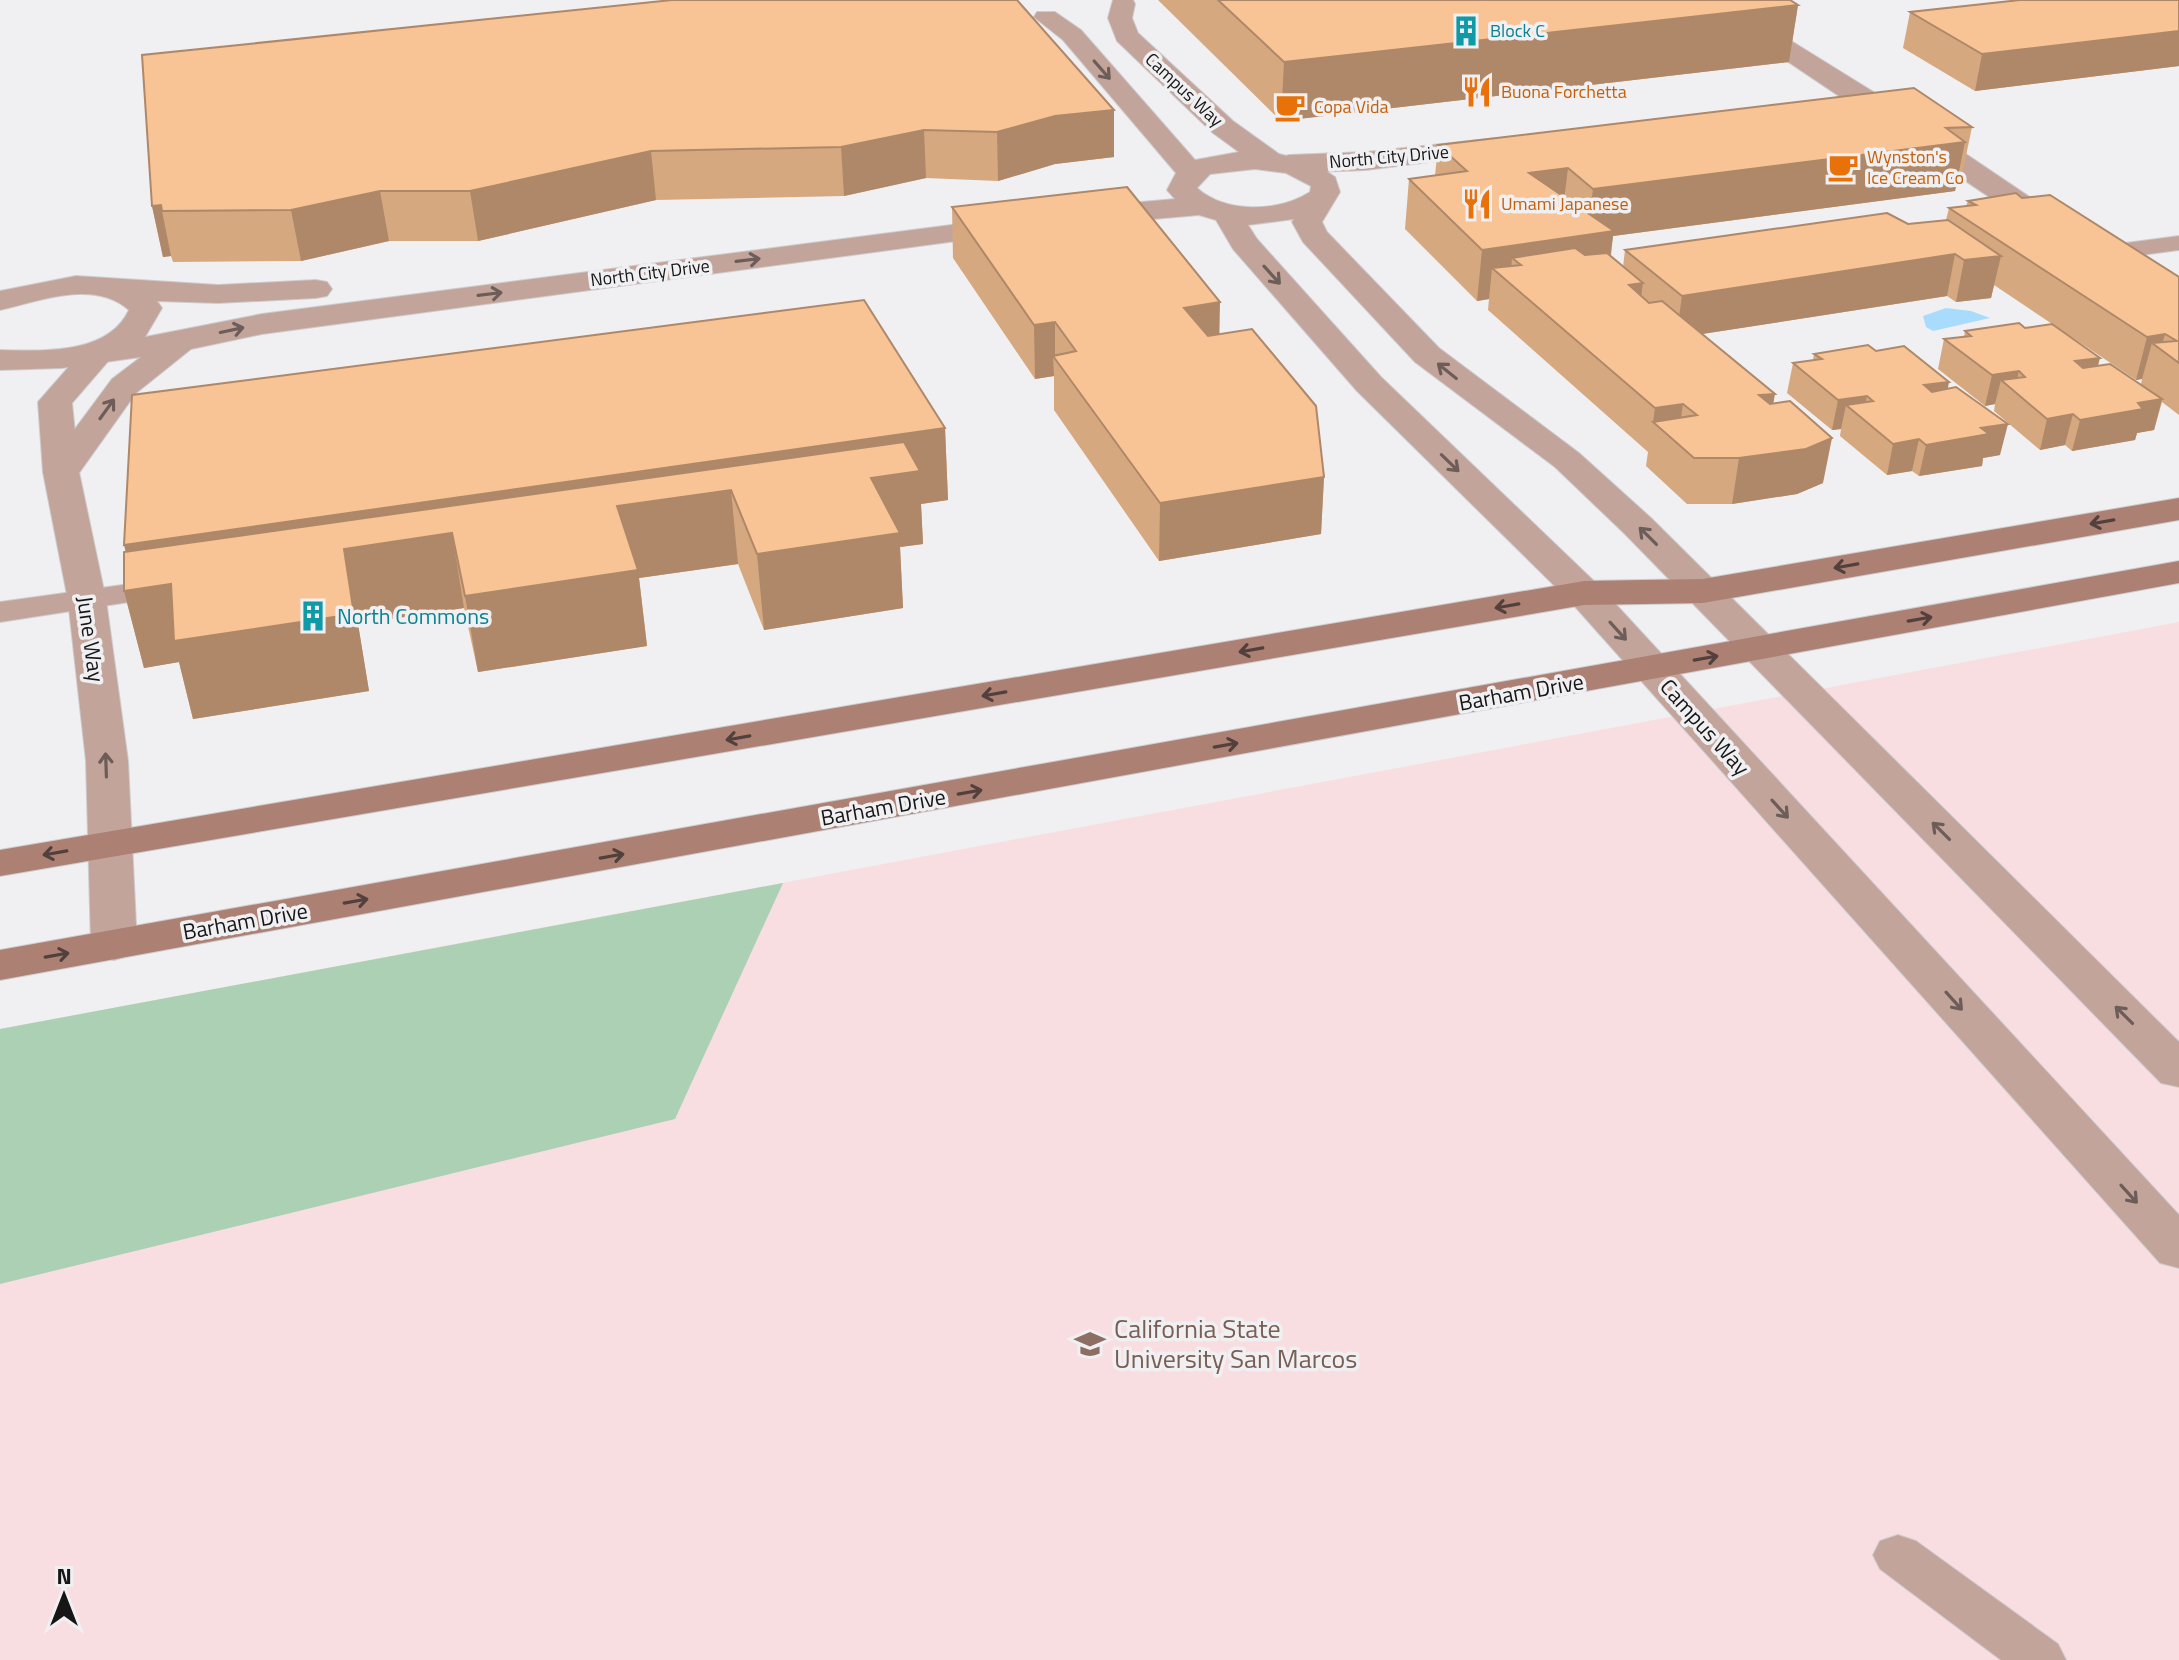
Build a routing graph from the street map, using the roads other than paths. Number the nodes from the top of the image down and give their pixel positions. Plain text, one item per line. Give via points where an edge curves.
1 (1714, 0) edge
2 (1124, 2) edge
3 (1823, 108) edge
4 (1880, 111) junction
5 (1849, 125) edge
6 (1279, 163) junction
7 (1187, 177) junction
8 (1322, 196) junction
9 (1047, 209) junction
10 (1214, 209) junction
11 (2179, 243) edge
12 (2096, 254) junction
13 (2131, 278) edge
14 (120, 290) junction
15 (0, 301) edge
16 (180, 342) junction
17 (100, 352) junction
18 (0, 360) edge
19 (61, 472) junction
20 (2179, 509) edge
21 (2179, 572) edge
22 (144, 591) edge
23 (1703, 591) junction
24 (1584, 593) junction
25 (87, 600) junction
26 (0, 612) edge
27 (1761, 648) junction
28 (1652, 668) junction
29 (111, 843) junction
30 (0, 863) edge
31 (114, 945) junction
32 (0, 965) edge
33 (2179, 1071) edge
34 (2179, 1249) edge
35 (1898, 1555) dead end
36 (2040, 1660) edge

1 - 4 street
2 - 6 street, Campus Way via 1120,18 1126,36 1223,127
2 -> 7 street, Campus Way via 1092,15 1035,16 1072,35
3 - 4 street
4 - 5 street
4 - 12 street
6 - 7 street, Campus Way via 1225,162
6 - 8 street, Campus Way via 1317,176 1325,183
6 - 8 street, North City Drive via 1523,154
7 - 9 street, North City Drive
7 - 10 street, Campus Way via 1182,190
8 - 10 street via 1289,212 1267,215
23 -> 8 street via 1567,460 1427,355 1314,236 1307,222
9 - 10 street, North City Drive
9 - 14 street, North City Drive via 292,292
16 -> 9 street, North City Drive via 262,324
10 -> 24 street, Campus Way via 1369,384
11 - 12 lane
12 - 13 street
14 - 15 street, North City Drive via 59,287
14 - 17 street, North City Drive via 146,308 143,321
16 - 17 street, North City Drive
19 -> 16 street via 124,386
17 - 18 street, North City Drive
17 - 19 street, June Way via 55,402
19 - 25 street, June Way
20 -> 23 main road
27 -> 21 main road
22 - 25 lane
23 - 24 main road
23 - 27 street
24 -> 28 street, Campus Way
24 -> 29 main road
25 - 26 lane
29 -> 25 street, June Way via 107,761
28 -> 27 main road, Barham Drive
33 -> 27 street
31 -> 28 main road, Barham Drive
28 -> 34 street, Campus Way
29 -> 30 main road
29 - 31 street, June Way
32 -> 31 main road, Barham Drive
35 - 36 lane

